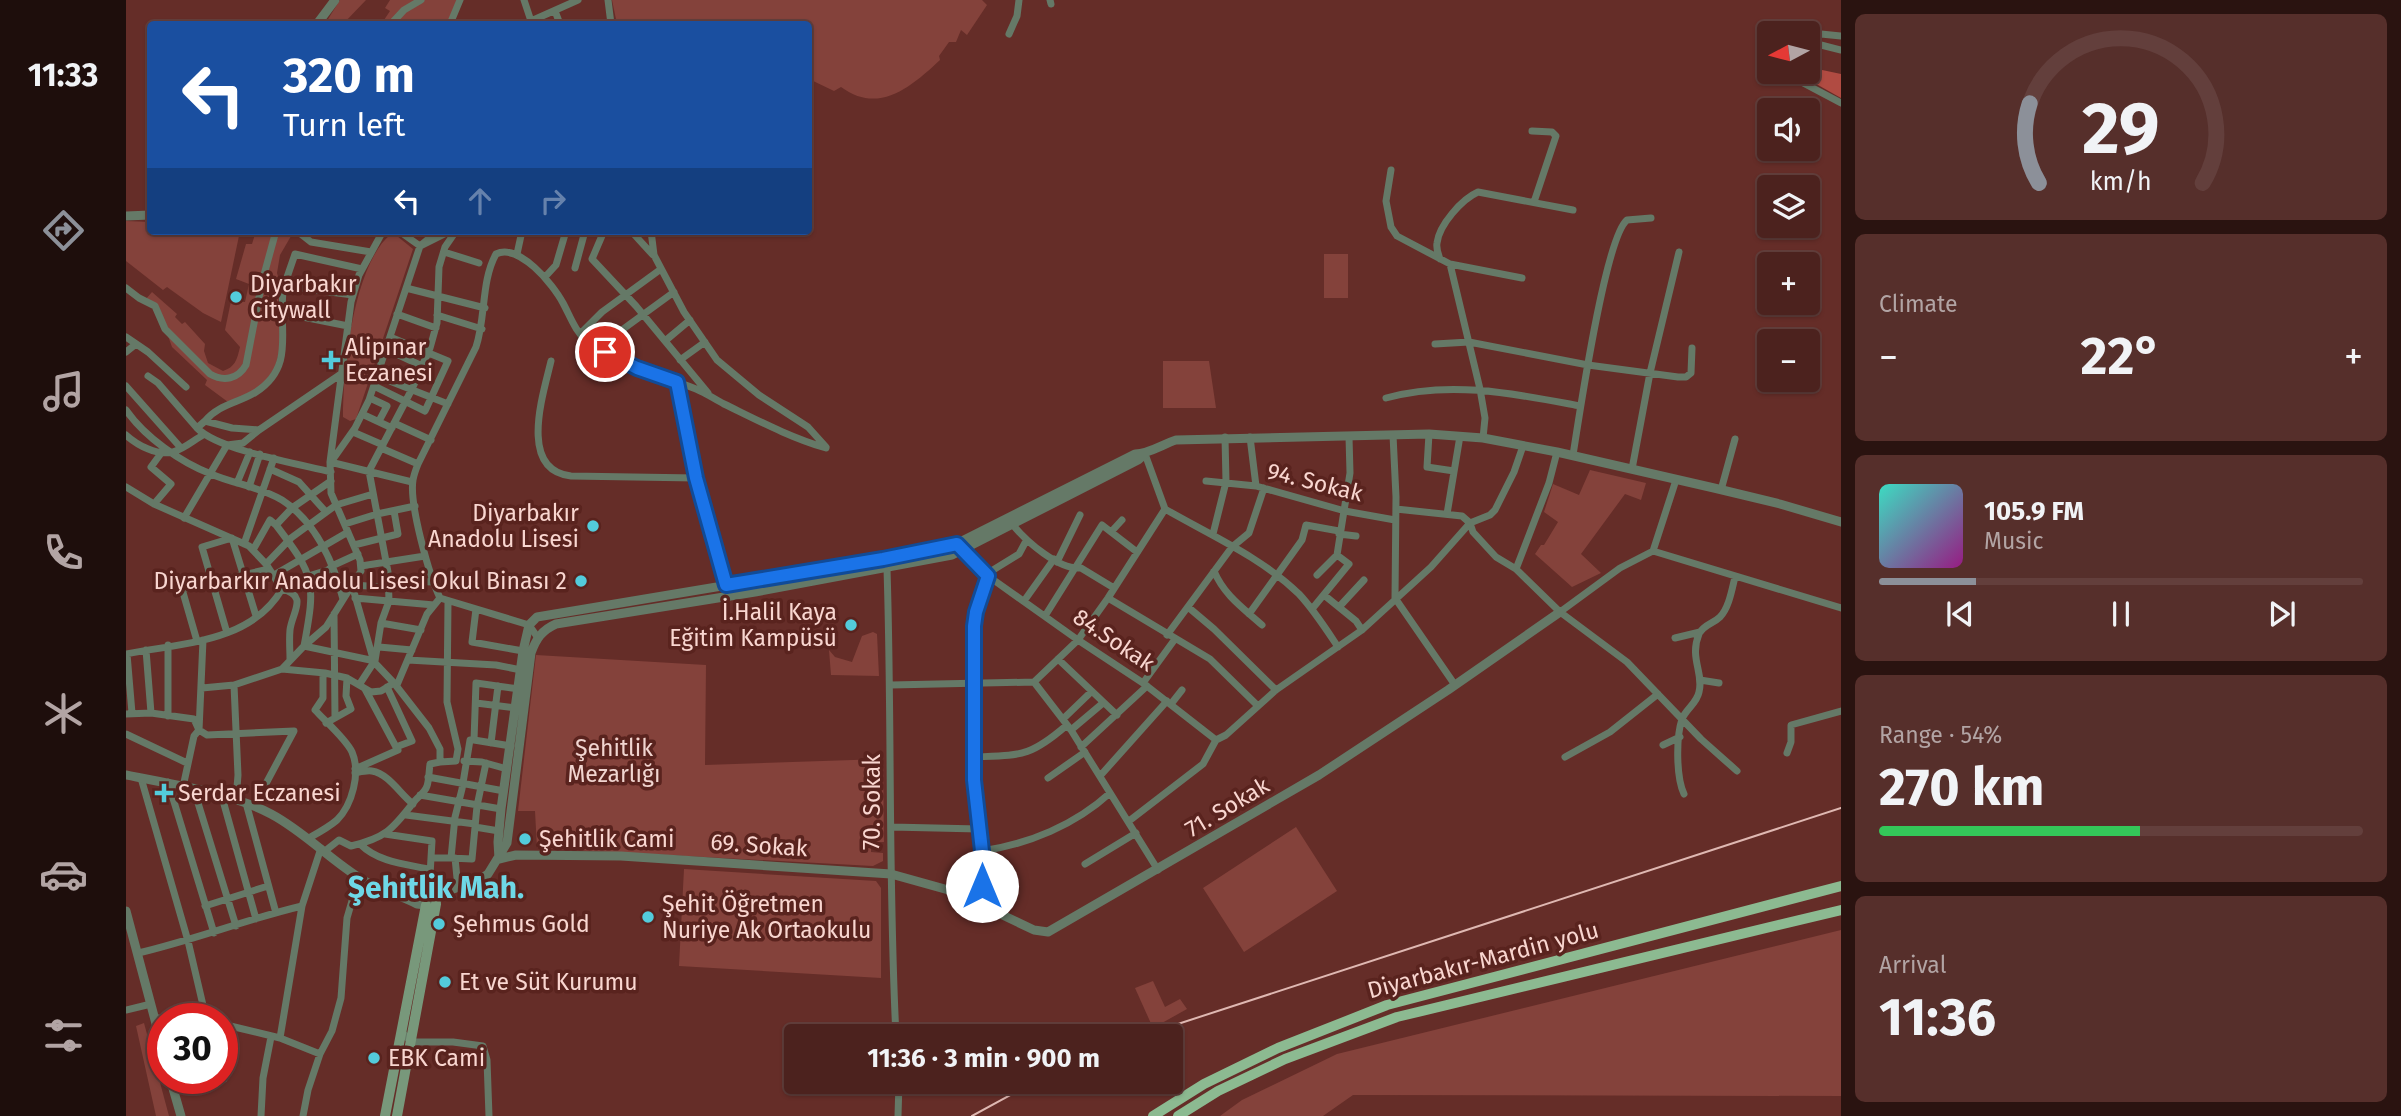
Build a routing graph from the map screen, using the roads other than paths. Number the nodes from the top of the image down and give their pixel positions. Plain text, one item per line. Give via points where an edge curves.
1 (335, 0) edge
2 (421, 0) edge
3 (460, 0) edge
4 (524, 0) edge
5 (578, 0) edge
6 (608, 0) edge
7 (1019, 0) edge
8 (555, 11) junction
9 (319, 21) edge
10 (394, 21) edge
11 (451, 21) edge
12 (531, 21) edge
13 (536, 21) edge
14 (559, 21) edge
15 (611, 21) edge
16 (1009, 34) dead end
17 (1820, 34) edge
18 (1841, 37) edge
19 (1820, 45) edge
20 (1841, 50) edge
21 (1805, 84) edge
22 (1841, 103) edge
23 (1532, 131) dead end
24 (1391, 170) dead end
25 (1534, 202) junction
26 (1573, 210) dead end
27 (147, 215) edge
28 (126, 216) edge
29 (1651, 218) dead end
30 (275, 235) edge
31 (302, 235) edge
32 (381, 235) edge
33 (405, 235) edge
34 (433, 235) edge
35 (442, 235) edge
36 (454, 235) edge
37 (521, 235) edge
38 (564, 235) edge
39 (584, 235) edge
40 (602, 235) edge
41 (635, 235) edge
42 (652, 235) edge
43 (421, 246) junction
44 (372, 252) junction
45 (444, 252) junction
46 (1679, 252) dead end
47 (517, 254) junction
48 (654, 255) junction
49 (1441, 260) junction
50 (479, 263) dead end
51 (1450, 264) junction
52 (575, 268) dead end
53 (362, 269) junction
54 (662, 269) junction
55 (545, 277) junction
56 (1522, 278) dead end
57 (284, 286) junction
58 (126, 288) edge
59 (406, 288) junction
60 (674, 292) junction
61 (353, 295) junction
62 (438, 295) junction
63 (626, 295) junction
64 (485, 308) junction
65 (283, 313) junction
66 (397, 314) junction
67 (642, 314) junction
68 (438, 316) junction
69 (690, 320) junction
70 (348, 326) junction
71 (436, 328) junction
72 (482, 329) junction
73 (580, 334) junction
74 (126, 337) edge
75 (390, 337) junction
76 (665, 341) junction
77 (705, 342) junction
78 (1469, 342) junction
79 (136, 344) junction
80 (1435, 344) dead end
81 (1692, 348) dead end
82 (386, 349) junction
83 (126, 352) edge
84 (605, 352) junction
85 (428, 354) junction
86 (680, 360) junction
87 (551, 361) dead end
88 (1588, 365) junction
89 (422, 366) junction
90 (1650, 373) junction
91 (341, 374) junction
92 (148, 376) dead end
93 (377, 376) junction
94 (677, 382) junction
95 (126, 386) edge
96 (374, 386) junction
97 (186, 387) dead end
98 (412, 388) junction
99 (1480, 389) junction
100 (370, 398) junction
101 (431, 398) junction
102 (713, 398) junction
103 (1386, 398) dead end
104 (405, 402) junction
105 (448, 404) junction
106 (1580, 407) junction
107 (126, 410) edge
108 (362, 414) junction
109 (205, 421) junction
110 (379, 421) junction
111 (393, 425) junction
112 (197, 428) junction
113 (259, 429) junction
114 (353, 432) junction
115 (1429, 434) junction
116 (126, 435) edge
117 (204, 435) junction
118 (1393, 435) junction
119 (1460, 436) junction
120 (1225, 437) junction
121 (1250, 437) junction
122 (1349, 437) junction
123 (1483, 438) junction
124 (1735, 439) dead end
125 (431, 440) junction
126 (227, 445) junction
127 (382, 446) junction
128 (1523, 446) junction
129 (181, 448) junction
130 (162, 452) junction
131 (172, 452) junction
132 (250, 452) junction
133 (1557, 452) junction
134 (260, 454) junction
135 (1144, 454) junction
136 (1573, 455) junction
137 (274, 458) junction
138 (330, 462) junction
139 (418, 464) junction
140 (270, 469) junction
141 (1632, 469) junction
142 (369, 471) junction
143 (1454, 471) junction
144 (210, 474) junction
145 (331, 477) junction
146 (696, 478) junction
147 (1676, 480) junction
148 (1206, 481) dead end
149 (237, 482) junction
150 (412, 482) junction
151 (1226, 482) junction
152 (126, 487) edge
153 (249, 487) junction
154 (1260, 487) junction
155 (1721, 490) junction
156 (261, 492) junction
157 (373, 494) junction
158 (311, 495) junction
159 (154, 504) junction
160 (336, 505) junction
161 (415, 506) junction
162 (292, 509) junction
163 (1165, 509) junction
164 (1396, 509) junction
165 (394, 511) junction
166 (1345, 511) junction
167 (254, 512) junction
168 (326, 512) junction
169 (377, 514) junction
170 (1447, 514) junction
171 (1080, 515) dead end
172 (184, 518) junction
173 (1122, 520) dead end
174 (1395, 520) junction
175 (273, 522) junction
176 (1841, 522) edge
177 (1470, 523) junction
178 (309, 524) junction
179 (1013, 526) junction
180 (346, 528) junction
181 (1111, 532) junction
182 (1339, 533) junction
183 (1213, 534) junction
184 (1356, 536) dead end
185 (232, 538) junction
186 (382, 538) junction
187 (288, 541) junction
188 (1026, 541) junction
189 (244, 544) junction
190 (354, 545) junction
191 (323, 546) junction
192 (960, 547) junction
193 (1232, 547) junction
194 (253, 550) junction
195 (1653, 551) junction
196 (1137, 552) junction
197 (358, 554) junction
198 (1337, 555) junction
199 (425, 556) junction
200 (302, 559) junction
201 (1056, 560) junction
202 (386, 561) junction
203 (334, 565) junction
204 (360, 566) junction
205 (1075, 568) junction
206 (270, 569) junction
207 (887, 569) junction
208 (1516, 569) junction
209 (1214, 571) junction
210 (244, 575) junction
211 (1317, 575) dead end
212 (310, 576) junction
213 (988, 576) junction
214 (1277, 576) junction
215 (1735, 577) junction
216 (1364, 580) dead end
217 (212, 582) junction
218 (433, 582) junction
219 (352, 585) junction
220 (726, 585) junction
221 (388, 586) junction
222 (281, 587) junction
223 (1115, 588) junction
224 (1324, 595) junction
225 (355, 598) junction
226 (1108, 598) junction
227 (1395, 598) junction
228 (343, 599) junction
229 (388, 601) junction
230 (437, 601) junction
231 (1024, 601) junction
232 (449, 602) junction
233 (1188, 607) junction
234 (1339, 607) junction
235 (1841, 608) edge
236 (476, 609) junction
237 (1312, 609) junction
238 (1560, 612) junction
239 (334, 614) junction
240 (1249, 614) junction
241 (256, 616) junction
242 (1045, 616) junction
243 (381, 623) junction
244 (529, 625) junction
245 (1262, 625) dead end
246 (290, 628) junction
247 (307, 628) junction
248 (1362, 629) junction
249 (421, 630) junction
250 (1700, 632) junction
251 (227, 633) junction
252 (1171, 637) junction
253 (538, 638) junction
254 (1675, 638) dead end
255 (200, 640) junction
256 (1078, 640) junction
257 (168, 645) junction
258 (304, 646) junction
259 (379, 647) junction
260 (1338, 647) junction
261 (146, 650) junction
262 (412, 650) junction
263 (523, 651) junction
264 (334, 653) junction
265 (126, 654) edge
266 (1306, 658) dead end
267 (1058, 659) junction
268 (290, 660) junction
269 (408, 660) junction
270 (374, 661) junction
271 (448, 663) junction
272 (1310, 667) junction
273 (282, 669) junction
274 (521, 670) junction
275 (323, 673) junction
276 (334, 676) junction
277 (347, 678) junction
278 (1700, 680) junction
279 (1034, 682) junction
280 (1719, 682) dead end
281 (975, 683) junction
282 (1145, 684) junction
283 (234, 685) junction
284 (393, 685) junction
285 (891, 685) junction
286 (1455, 685) junction
287 (498, 686) junction
288 (362, 687) junction
289 (202, 688) junction
290 (519, 689) junction
291 (1182, 690) dead end
292 (1276, 690) junction
293 (1091, 692) junction
294 (1658, 694) junction
295 (1169, 702) junction
296 (475, 703) junction
297 (1103, 703) junction
298 (496, 706) junction
299 (1258, 706) junction
300 (516, 708) junction
301 (1841, 711) edge
302 (129, 713) edge
303 (150, 713) junction
304 (1117, 715) junction
305 (168, 716) junction
306 (335, 718) junction
307 (1682, 718) junction
308 (326, 723) junction
309 (1067, 724) junction
310 (199, 730) junction
311 (126, 734) edge
312 (237, 735) junction
313 (1680, 737) junction
314 (474, 740) junction
315 (1216, 740) junction
316 (492, 743) junction
317 (1663, 745) dead end
318 (511, 746) junction
319 (396, 747) junction
320 (1083, 750) junction
321 (1787, 753) dead end
322 (974, 757) junction
323 (1565, 757) dead end
324 (456, 761) junction
325 (468, 761) junction
326 (440, 762) junction
327 (187, 763) junction
328 (486, 763) junction
329 (507, 769) junction
330 (355, 771) junction
331 (1737, 771) dead end
332 (126, 775) edge
333 (1100, 776) junction
334 (428, 777) junction
335 (141, 778) junction
336 (1048, 778) dead end
337 (168, 782) junction
338 (463, 784) junction
339 (481, 786) junction
340 (183, 787) junction
341 (194, 790) junction
342 (504, 791) junction
343 (1111, 793) junction
344 (1684, 794) dead end
345 (421, 795) junction
346 (222, 797) junction
347 (236, 800) junction
348 (413, 803) junction
349 (459, 803) junction
350 (250, 804) junction
351 (477, 806) junction
352 (502, 809) junction
353 (406, 815) junction
354 (454, 821) junction
355 (1129, 821) junction
356 (475, 825) junction
357 (891, 827) junction
358 (979, 829) junction
359 (499, 831) junction
360 (1136, 833) junction
361 (385, 834) junction
362 (309, 838) junction
363 (360, 844) junction
364 (323, 849) junction
365 (982, 851) junction
366 (431, 858) junction
367 (453, 858) junction
368 (499, 859) junction
369 (1085, 864) dead end
370 (429, 870) junction
371 (1158, 870) junction
372 (891, 873) junction
373 (362, 879) junction
374 (268, 886) junction
375 (1841, 886) edge
376 (458, 888) junction
377 (248, 892) junction
378 (431, 898) junction
379 (227, 899) junction
380 (978, 902) junction
381 (205, 906) junction
382 (302, 906) junction
383 (1841, 910) edge
384 (126, 911) edge
385 (276, 913) junction
386 (256, 919) junction
387 (236, 926) junction
388 (214, 933) junction
389 (188, 941) junction
390 (138, 953) junction
391 (151, 1003) edge
392 (202, 1003) edge
393 (147, 1005) edge
394 (126, 1010) edge
395 (896, 1024) edge
396 (238, 1028) edge
397 (402, 1031) junction
398 (271, 1037) junction
399 (280, 1038) junction
400 (411, 1042) junction
401 (320, 1054) junction
402 (174, 1094) edge
403 (899, 1094) edge
404 (181, 1116) edge
405 (261, 1116) edge
406 (303, 1116) edge
407 (386, 1116) edge
408 (397, 1116) edge
409 (489, 1116) edge
410 (898, 1116) edge
411 (1153, 1116) edge
412 (1178, 1116) edge

1 - 9 street
2 - 10 street
3 - 11 street
4 - 12 street
5 - 8 street
6 - 15 street
7 - 16 street
8 - 13 street
8 - 14 street
17 - 18 street
19 - 20 street
21 - 22 street
23 - 25 street via 1556,136
24 - 49 street via 1385,201 1396,236
25 - 26 street
25 - 49 street via 1483,191 1473,194 1444,224 1437,240
27 - 28 street
29 - 88 street via 1627,220 1620,227
30 - 58 street via 246,365 232,378 210,374 165,330 155,306
31 - 44 street via 311,242
32 - 44 street
33 - 43 street
34 - 43 street
35 - 43 street
36 - 45 street
37 - 47 street
38 - 55 street via 556,265
39 - 52 street
40 - 63 street via 592,259
41 - 48 street
42 - 48 street
43 - 59 street
44 - 53 street
45 - 50 street
45 - 62 street
46 - 90 street
47 - 55 street
47 - 64 street via 496,254 486,284
48 - 54 street
49 - 51 street
51 - 56 street
51 - 78 street
53 - 57 street via 295,254
53 - 61 street
54 - 60 street
54 - 63 street
55 - 73 street
57 - 61 street
57 - 65 street
59 - 62 street
59 - 66 street
60 - 67 street
60 - 69 street
61 - 70 street
62 - 64 street
62 - 68 street
63 - 67 street
63 - 73 street
64 - 72 street
65 - 70 street
65 - 109 street via 284,349 279,366 256,393 226,404
66 - 71 street
66 - 75 street
67 - 76 street
67 - 84 street via 615,335
68 - 71 street
68 - 72 street
69 - 76 street
69 - 77 street
70 - 91 street
71 - 85 street
72 - 105 street
73 - 84 street
74 - 79 street
75 - 82 street
75 - 85 street
76 - 86 street
77 - 86 street
77 - 102 street via 717,360 808,428 827,448
78 - 80 street
78 - 88 street
78 - 99 street
79 - 83 street
79 - 97 street
81 - 90 street via 1691,373 1686,377
82 - 89 street
82 - 93 street
84 - 94 street
85 - 89 street
85 - 101 street via 448,361
86 - 102 street
87 - 146 street via 539,430 545,463 552,471 571,476
88 - 90 street
88 - 106 street
89 - 98 street
90 - 141 street
91 - 113 street
91 - 138 street
92 - 112 street
93 - 96 street
93 - 98 street
94 - 102 street
94 - 146 street
95 - 129 street
96 - 100 street
96 - 104 street
98 - 101 street
98 - 104 street
99 - 103 street via 1419,391
99 - 106 street
99 - 123 street
100 - 108 street
100 - 110 street via 387,406
101 - 104 street via 425,411
101 - 105 street
104 - 111 street
105 - 125 street
106 - 136 street
107 - 131 street via 136,424
108 - 110 street
108 - 114 street
109 - 112 street
109 - 113 street
110 - 111 street
111 - 125 street
111 - 127 street
112 - 117 street
113 - 126 street via 243,443
114 - 127 street
114 - 138 street
115 - 118 street
115 - 119 street
115 - 143 street via 1427,467
116 - 130 street via 137,445
117 - 126 street
117 - 129 street
118 - 122 street
118 - 164 street
119 - 123 street
119 - 143 street
120 - 121 street
120 - 135 street via 1176,440
120 - 151 street
121 - 122 street
121 - 154 street
122 - 166 street
123 - 128 street
124 - 155 street
125 - 139 street
126 - 132 street
126 - 144 street
127 - 139 street
127 - 142 street
128 - 133 street
128 - 177 street via 1495,510
129 - 131 street
130 - 131 street
130 - 159 street via 150,467 171,484
131 - 144 street
132 - 134 street
132 - 149 street
133 - 136 street
133 - 208 street
134 - 137 street
134 - 153 street
135 - 163 street
135 - 179 street
135 - 192 street via 1135,454
136 - 141 street
137 - 140 street
137 - 145 street
138 - 142 street
138 - 145 street
139 - 150 street
140 - 156 street
140 - 158 street via 299,482
141 - 147 street
142 - 150 street
142 - 157 street
143 - 170 street
144 - 149 street
144 - 172 street
145 - 158 street
145 - 160 street
146 - 220 street
147 - 155 street
147 - 195 street
148 - 151 street, 94. Sokak
149 - 153 street
150 - 161 street
151 - 154 street, 94. Sokak
151 - 183 street
152 - 159 street
153 - 156 street
154 - 166 street, 94. Sokak
154 - 193 street via 1249,533
155 - 176 street
156 - 162 street
156 - 167 street
157 - 160 street
157 - 169 street
158 - 162 street
158 - 168 street
159 - 172 street
160 - 168 street
160 - 180 street
161 - 165 street
161 - 199 street
162 - 175 street
162 - 178 street
163 - 183 street
163 - 196 street
164 - 170 street
164 - 174 street
165 - 169 street
165 - 186 street via 398,534
166 - 174 street, 94. Sokak
166 - 182 street
167 - 175 street
167 - 189 street
168 - 178 street
169 - 180 street
169 - 186 street
170 - 177 street via 1462,516
171 - 201 street
172 - 185 street
173 - 181 street
174 - 227 street
175 - 187 street
175 - 194 street
177 - 208 street via 1496,557
177 - 227 street via 1432,567
178 - 187 street
178 - 191 street
179 - 188 street
179 - 192 street
180 - 190 street
180 - 191 street
181 - 196 street
181 - 205 street via 1102,525
182 - 184 street
182 - 198 street
182 - 214 street via 1306,525 1302,540
183 - 193 street
185 - 189 street
185 - 210 street
185 - 217 street via 202,547
186 - 190 street
186 - 202 street
187 - 200 street
187 - 206 street
188 - 201 street
188 - 213 street via 1019,554
189 - 194 street
190 - 197 street
191 - 200 street
191 - 203 street
192 - 207 street via 923,562
192 - 213 street, 84.Sokak
192 - 220 street
193 - 209 street
193 - 214 street
194 - 206 street
195 - 215 street
195 - 238 street via 1620,568
196 - 223 street
197 - 203 street
197 - 204 street
198 - 211 street
198 - 224 street via 1349,564
199 - 202 street
199 - 218 street
200 - 206 street
200 - 212 street
201 - 205 street
201 - 231 street
202 - 204 street
202 - 221 street
203 - 212 street
203 - 228 street
204 - 219 street
205 - 223 street
205 - 242 street
206 - 210 street
206 - 222 street
207 - 253 street via 556,624
207 - 285 street, 70. Sokak
208 - 238 street
209 - 233 street
209 - 240 street via 1230,598
210 - 217 street
210 - 241 street
212 - 222 street
212 - 247 street
213 - 231 street, 84.Sokak
213 - 281 street via 976,612
214 - 237 street
214 - 240 street
215 - 235 street
215 - 250 street via 1724,611
216 - 234 street
217 - 251 street
217 - 255 street via 182,589
218 - 221 street
218 - 230 street
219 - 221 street
219 - 225 street
219 - 228 street
220 - 244 street via 555,613 537,617
221 - 229 street
222 - 241 street
222 - 246 street via 296,596 298,605
223 - 226 street
224 - 234 street
224 - 237 street
225 - 229 street
225 - 270 street
226 - 252 street
226 - 256 street
227 - 248 street
227 - 286 street
228 - 239 street
229 - 230 street
229 - 243 street
230 - 232 street
230 - 249 street
231 - 242 street, 84.Sokak
232 - 236 street
232 - 271 street
233 - 252 street
233 - 292 street
234 - 248 street
236 - 244 street
236 - 263 street via 472,642
237 - 260 street
238 - 286 street, 71. Sokak
238 - 294 street via 1627,662
239 - 258 street
239 - 264 street
240 - 245 street
241 - 251 street
242 - 256 street, 84.Sokak
243 - 249 street
243 - 259 street
244 - 253 street
244 - 263 street
246 - 247 street
246 - 268 street
247 - 258 street
248 - 260 street
249 - 262 street
250 - 254 street
250 - 278 street via 1695,653
251 - 255 street
252 - 282 street
252 - 299 street via 1210,659
253 - 368 street via 531,653 507,843
255 - 257 street
255 - 289 street
256 - 267 street
256 - 282 street, 84.Sokak
257 - 261 street
257 - 305 street
258 - 264 street
258 - 268 street
259 - 262 street
259 - 270 street
260 - 272 street
261 - 265 street
261 - 303 street
262 - 269 street
263 - 274 street
264 - 270 street
264 - 276 street
265 - 302 street
266 - 272 street
267 - 279 street
267 - 293 street
268 - 273 street
269 - 271 street
269 - 284 street
270 - 284 street
270 - 288 street
271 - 274 street
271 - 324 street via 447,702 458,749
272 - 292 street
273 - 275 street
273 - 283 street
274 - 290 street
275 - 276 street
275 - 308 street via 323,698 315,710
276 - 277 street
276 - 306 street
277 - 288 street
277 - 306 street via 351,709
278 - 280 street
278 - 307 street via 1695,703
279 - 281 street
279 - 309 street
281 - 285 street
281 - 322 street
282 - 295 street, 84.Sokak
282 - 304 street
283 - 289 street
283 - 312 street
284 - 288 street via 372,692
284 - 319 street via 412,741
284 - 326 street via 429,728 440,749
285 - 357 street, 70. Sokak
286 - 371 street, 71. Sokak via 1319,775
287 - 290 street
287 - 296 street via 476,683
287 - 298 street
288 - 319 street
289 - 310 street
290 - 300 street
291 - 295 street
292 - 299 street
293 - 297 street
293 - 309 street
294 - 307 street
294 - 323 street via 1610,732
295 - 315 street, 84.Sokak
295 - 333 street
296 - 298 street
296 - 314 street
297 - 304 street
297 - 309 street
298 - 300 street
298 - 316 street
299 - 315 street
300 - 318 street
301 - 321 street via 1791,725
302 - 303 street
303 - 305 street
304 - 320 street
305 - 310 street via 194,719
306 - 308 street
307 - 313 street
307 - 331 street
308 - 330 street via 352,752
309 - 320 street
309 - 322 street via 1042,746 1023,754
310 - 312 street via 207,735
310 - 327 street
311 - 327 street
312 - 347 street
312 - 350 street via 294,731
313 - 317 street
313 - 344 street via 1678,774
314 - 316 street
314 - 325 street via 470,740
315 - 355 street via 1203,764
316 - 318 street
318 - 329 street
319 - 330 street via 398,750
320 - 333 street
320 - 336 street
322 - 358 street
324 - 325 street
324 - 326 street
325 - 328 street
325 - 338 street
326 - 334 street via 430,764
327 - 340 street
328 - 329 street
328 - 339 street
329 - 342 street
330 - 348 street via 373,771
330 - 362 street via 347,807 336,821
332 - 335 street
333 - 343 street
334 - 338 street
334 - 345 street
335 - 337 street
335 - 389 street
337 - 340 street
337 - 381 street
338 - 339 street
338 - 349 street
339 - 342 street
339 - 351 street
340 - 341 street
341 - 346 street
341 - 379 street
342 - 352 street
343 - 355 street
343 - 365 street via 1033,840
345 - 348 street
345 - 349 street
346 - 347 street
346 - 377 street
347 - 350 street
348 - 353 street
349 - 351 street
349 - 354 street
350 - 362 street
350 - 374 street
351 - 352 street
351 - 356 street
352 - 359 street
353 - 354 street
353 - 361 street
354 - 356 street
354 - 367 street
355 - 360 street
356 - 359 street
356 - 367 street via 472,859
357 - 358 street
357 - 372 street, 70. Sokak
358 - 365 street
359 - 368 street
360 - 369 street
360 - 371 street
361 - 363 street
361 - 366 street via 432,841
362 - 364 street
363 - 364 street via 351,846 339,839
363 - 370 street via 370,854
364 - 373 street
364 - 382 street
365 - 380 street
366 - 367 street
366 - 370 street
367 - 376 street
368 - 372 street, 69. Sokak via 516,855 621,856
368 - 376 street via 488,874
370 - 378 street
371 - 380 street, 71. Sokak via 1048,932 1034,930
372 - 380 street, 71. Sokak
372 - 395 street, 70. Sokak
373 - 378 street via 403,897
373 - 401 street via 346,918 341,998
374 - 377 street
374 - 385 street
375 - 411 highway, Diyarbakır-Mardin yolu via 1387,1005 1278,1048 1204,1084
376 - 378 street
377 - 379 street
377 - 386 street
378 - 397 main road
378 - 400 main road
379 - 381 street
379 - 387 street
381 - 388 street
382 - 385 street
382 - 399 street
383 - 412 highway, Diyarbakır-Mardin yolu via 1397,1017 1285,1059
384 - 390 street
385 - 386 street
386 - 387 street
387 - 388 street
388 - 389 street
389 - 390 street
389 - 392 street
390 - 391 street
393 - 394 street
396 - 398 street
397 - 400 street
397 - 407 main road
398 - 399 street
398 - 405 street
399 - 401 street
400 - 408 main road
400 - 409 street via 484,1046
401 - 406 street
402 - 404 street
403 - 410 street

